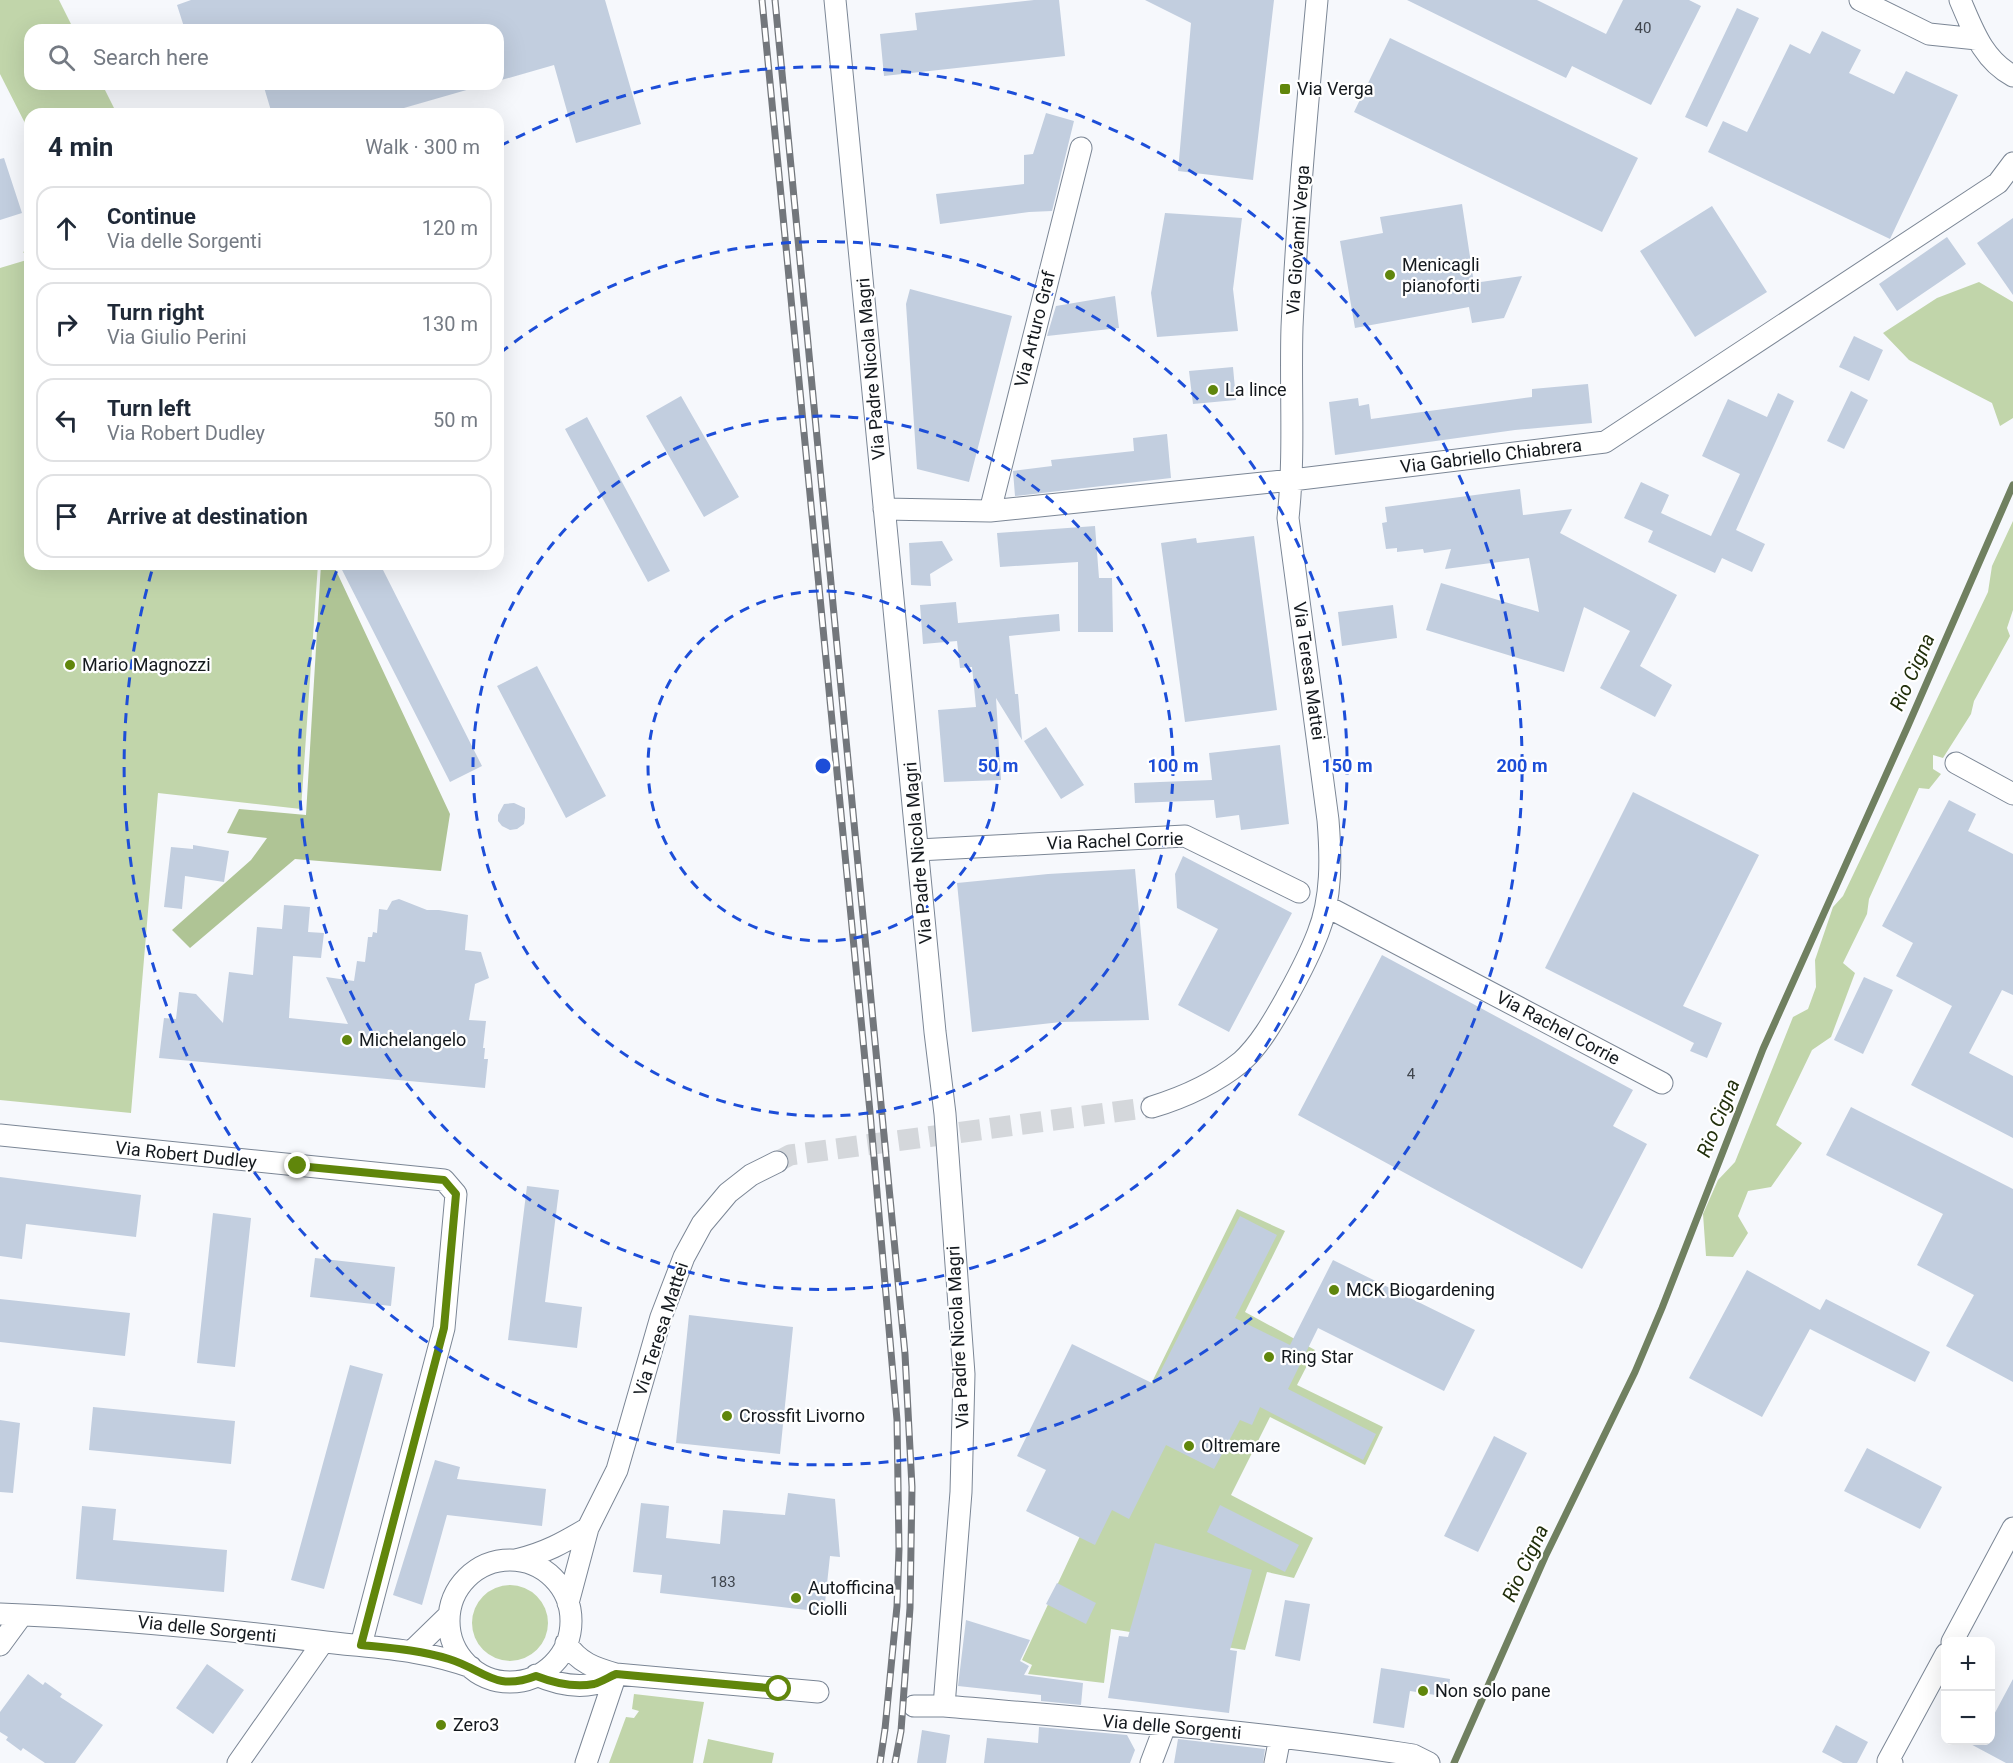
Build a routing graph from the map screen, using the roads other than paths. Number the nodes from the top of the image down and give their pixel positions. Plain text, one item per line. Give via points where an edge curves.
1 (835, 0) edge
2 (1317, 0) edge
3 (1860, 0) edge
4 (1960, 0) edge
5 (1977, 39) junction
6 (2013, 76) edge
7 (1081, 148) dead end
8 (2013, 163) edge
9 (1292, 480) junction
10 (884, 508) junction
11 (990, 511) junction
12 (1956, 763) dead end
13 (2013, 794) edge
14 (918, 850) junction
15 (1299, 892) dead end
16 (1326, 906) junction
17 (1662, 1083) dead end
18 (1152, 1107) tunnel mouth
19 (0, 1136) edge
20 (777, 1162) tunnel mouth
21 (588, 1528) junction
22 (2013, 1528) edge
23 (516, 1560) junction
24 (568, 1603) junction
25 (0, 1614) edge
26 (22, 1615) junction
27 (448, 1616) junction
28 (1954, 1637) edge
29 (323, 1642) junction
30 (566, 1643) junction
31 (0, 1645) edge
32 (361, 1645) junction
33 (413, 1650) junction
34 (1941, 1663) edge
35 (471, 1667) junction
36 (616, 1674) junction
37 (536, 1676) junction
38 (818, 1692) dead end
39 (914, 1706) dead end
40 (944, 1706) junction
41 (1165, 1726) junction
42 (1280, 1737) junction
43 (1427, 1762) edge
44 (1889, 1762) edge
45 (238, 1763) edge
46 (586, 1763) edge
47 (1151, 1763) edge
48 (1275, 1763) edge

1 - 10 street, Via Padre Nicola Magri
2 - 9 street, Via Giovanni Verga via 1300,187 1293,325
3 - 5 street via 1929,34
4 - 5 street
5 - 6 street via 1995,64
7 - 11 street, Via Arturo Graf
8 - 9 street, Via Gabriello Chiabrera via 1998,183 1605,442
9 - 11 street, Via Gabriello Chiabrera
9 - 16 street, Via Teresa Mattei via 1288,518 1330,847
10 - 11 street, Via Gabriello Chiabrera
10 - 14 street, Via Padre Nicola Magri
12 - 13 street
14 - 15 street, Via Rachel Corrie via 1185,836
14 - 40 street, Via Padre Nicola Magri via 946,1135 963,1385 961,1492
16 - 17 street, Via Rachel Corrie
16 - 18 street, Via Teresa Mattei via 1302,969 1252,1051 1200,1089
19 - 32 street, Via Robert Dudley via 444,1180 456,1194 444,1328
20 - 21 street, Via Teresa Mattei via 728,1193 690,1244 661,1317 617,1470
21 - 23 street via 557,1547
21 - 24 street, Via Teresa Mattei
22 - 28 street
23 - 24 street via 544,1570 559,1585
23 - 27 street via 495,1561 474,1571 457,1588
24 - 30 street via 570,1631
25 - 26 street, Via delle Sorgenti
26 - 29 street, Via delle Sorgenti via 199,1626
26 - 31 street
27 - 33 street
27 - 35 street, Via delle Sorgenti via 456,1647
29 - 32 street, Via delle Sorgenti
29 - 45 street
30 - 36 street, Via delle Sorgenti via 580,1660
30 - 37 street via 555,1662
32 - 33 street, Via delle Sorgenti
33 - 35 street, Via delle Sorgenti
34 - 44 street
35 - 37 street, Via delle Sorgenti via 502,1682
36 - 37 street, Via delle Sorgenti via 594,1684 574,1685
36 - 38 street, Via delle Sorgenti
36 - 46 street
39 - 40 street, Via delle Sorgenti
40 - 41 street, Via delle Sorgenti
41 - 42 street, Via delle Sorgenti
41 - 47 street
42 - 43 street, Via delle Sorgenti via 1413,1755
42 - 48 street

